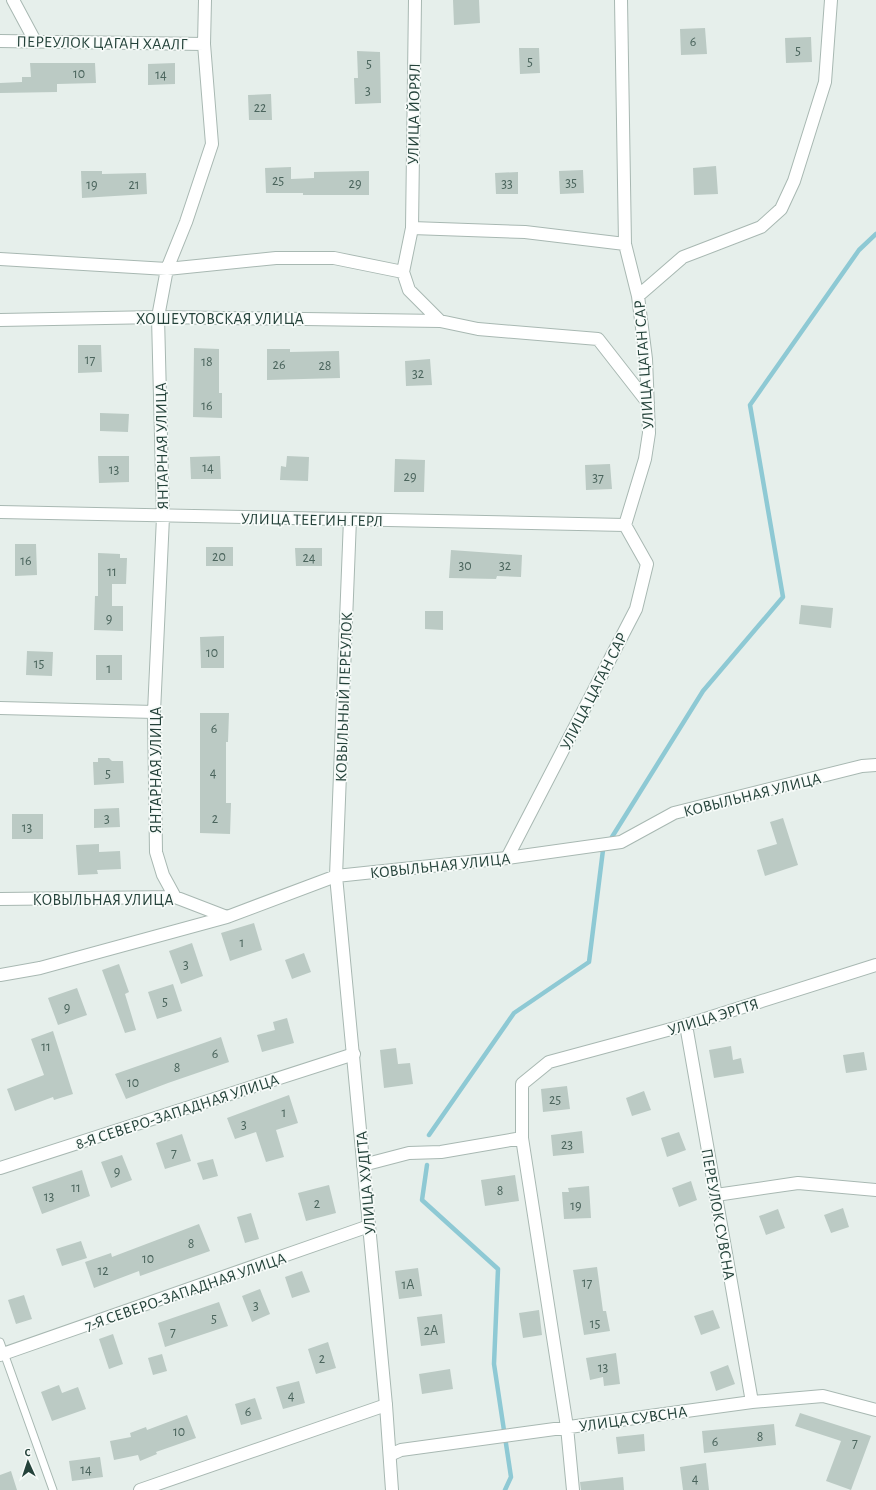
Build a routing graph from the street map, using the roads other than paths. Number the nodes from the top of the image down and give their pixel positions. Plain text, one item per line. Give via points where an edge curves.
1 (13, 0) edge
2 (205, 0) edge
3 (415, 0) edge
4 (621, 0) edge
5 (831, 0) edge
6 (0, 41) edge
7 (35, 41) junction
8 (204, 44) junction
9 (412, 228) junction
10 (625, 244) junction
11 (0, 259) edge
12 (167, 270) junction
13 (403, 272) junction
14 (638, 296) junction
15 (158, 317) junction
16 (0, 320) edge
17 (440, 321) junction
18 (648, 403) junction
19 (0, 512) edge
20 (163, 517) junction
21 (350, 518) junction
22 (625, 525) junction
23 (0, 708) edge
24 (154, 712) junction
25 (876, 764) edge
26 (507, 858) junction
27 (336, 876) junction
28 (175, 897) junction
29 (0, 899) edge
30 (227, 917) junction
31 (876, 965) edge
32 (0, 975) edge
33 (686, 1025) junction
34 (354, 1054) junction
35 (522, 1138) junction
36 (363, 1165) junction
37 (0, 1168) edge
38 (876, 1190) edge
39 (716, 1195) junction
40 (369, 1226) junction
41 (1, 1350) edge
42 (752, 1402) junction
43 (386, 1405) junction
44 (876, 1410) edge
45 (567, 1427) junction
46 (390, 1455) junction
47 (53, 1490) edge
48 (140, 1490) edge
49 (392, 1490) edge
50 (573, 1490) edge

1 - 7 street
2 - 8 street, ЯНТАРНАЯ УЛИЦА
3 - 9 street, УЛИЦА ЙОРЯЛ
4 - 10 street, УЛИЦА ЦАГАН САР
5 - 14 street via 825,82 794,181 781,209 760,227 683,257
6 - 7 street, ПЕРЕУЛОК ЦАГАН ХААЛГ
7 - 8 street, ПЕРЕУЛОК ЦАГАН ХААЛГ
8 - 12 street, ЯНТАРНАЯ УЛИЦА via 212,144
9 - 10 street via 525,232
9 - 13 street, УЛИЦА ЙОРЯЛ
10 - 14 street, УЛИЦА ЦАГАН САР
11 - 12 street
12 - 13 street via 276,258 334,258
12 - 15 street, ЯНТАРНАЯ УЛИЦА
13 - 17 street via 409,290
14 - 18 street, УЛИЦА ЦАГАН САР via 646,359
15 - 16 street, ХОШЕУТОВСКАЯ УЛИЦА
15 - 17 street, ХОШЕУТОВСКАЯ УЛИЦА
15 - 20 street, ЯНТАРНАЯ УЛИЦА
17 - 18 street, ХОШЕУТОВСКАЯ УЛИЦА via 478,329 598,339
18 - 22 street, УЛИЦА ЦАГАН САР via 650,433
19 - 20 street, УЛИЦА ТЕЕГИН ГЕРЛ
20 - 21 street, УЛИЦА ТЕЕГИН ГЕРЛ
20 - 24 street, ЯНТАРНАЯ УЛИЦА
21 - 22 street, УЛИЦА ТЕЕГИН ГЕРЛ
21 - 27 street, КОВЫЛЬНЫЙ ПЕРЕУЛОК
22 - 26 street, УЛИЦА ЦАГАН САР via 647,564 636,609
23 - 24 street
24 - 28 street, ЯНТАРНАЯ УЛИЦА via 156,852 163,875
25 - 26 street, КОВЫЛЬНАЯ УЛИЦА via 674,813 621,842
26 - 27 street, КОВЫЛЬНАЯ УЛИЦА
27 - 30 street, КОВЫЛЬНАЯ УЛИЦА
27 - 34 street, УЛИЦА ХУДГТА
28 - 29 street, КОВЫЛЬНАЯ УЛИЦА
28 - 30 street, КОВЫЛЬНАЯ УЛИЦА
30 - 32 street via 40,968
31 - 33 street, УЛИЦА ЭРГТЯ
33 - 35 street, УЛИЦА ЭРГТЯ via 549,1062 522,1084
33 - 39 street, ПЕРЕУЛОК СУВСНА
34 - 36 street, УЛИЦА ХУДГТА
34 - 37 street, 8-Я СЕВЕРО-ЗАПАДНАЯ УЛИЦА
35 - 36 street via 441,1152 409,1152
35 - 45 street
36 - 40 street, УЛИЦА ХУДГТА
38 - 39 street via 798,1183
39 - 42 street, ПЕРЕУЛОК СУВСНА
40 - 41 street, 7-Я СЕВЕРО-ЗАПАДНАЯ УЛИЦА
40 - 43 street, УЛИЦА ХУДГТА
41 - 47 lane
42 - 44 street, УЛИЦА СУВСНА via 823,1396
42 - 45 street, УЛИЦА СУВСНА
43 - 46 street, УЛИЦА ХУДГТА
43 - 48 street
45 - 46 street, УЛИЦА СУВСНА via 401,1450
45 - 50 street
46 - 49 street, УЛИЦА ХУДГТА

